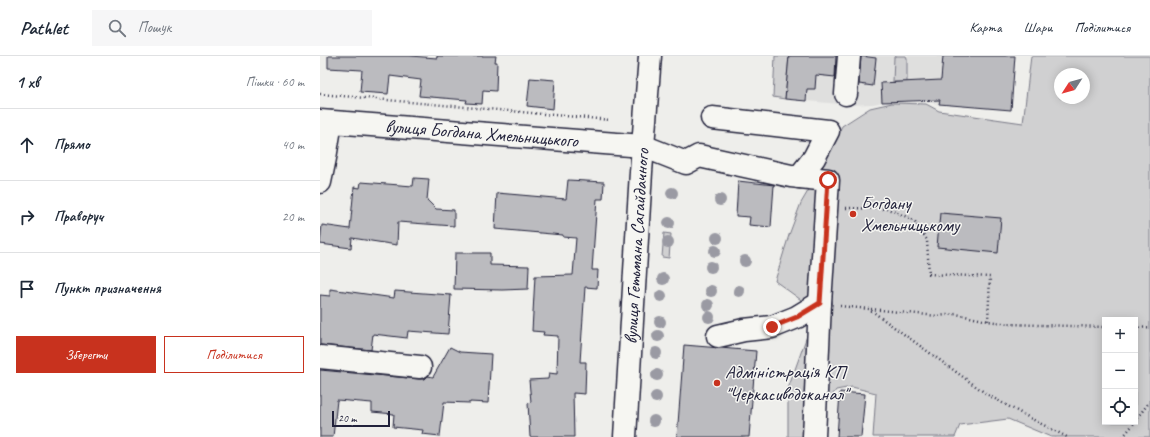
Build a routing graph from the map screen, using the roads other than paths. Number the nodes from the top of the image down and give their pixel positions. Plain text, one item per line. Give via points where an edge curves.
1 (650, 56) edge
2 (849, 56) edge
3 (846, 94) dead end
4 (712, 118) dead end
5 (325, 122) edge
6 (643, 146) junction
7 (799, 177) junction
8 (320, 182) edge
9 (820, 303) junction
10 (718, 336) dead end
11 (320, 357) edge
12 (420, 367) dead end
13 (625, 437) edge
14 (814, 437) edge

1 - 6 street, вулиця Гетьмана Сагайдачного
2 - 3 street
4 - 7 street via 828,131 814,158
5 - 6 street, вулиця Богдана Хмельницького
5 - 8 street via 325,158
6 - 7 street, вулиця Богдана Хмельницького via 686,163 699,156
6 - 13 street, вулиця Гетьмана Сагайдачного
7 - 9 street, вулиця Богдана Хмельницького via 828,180
9 - 10 street via 797,317 772,327
9 - 14 street
11 - 12 street

